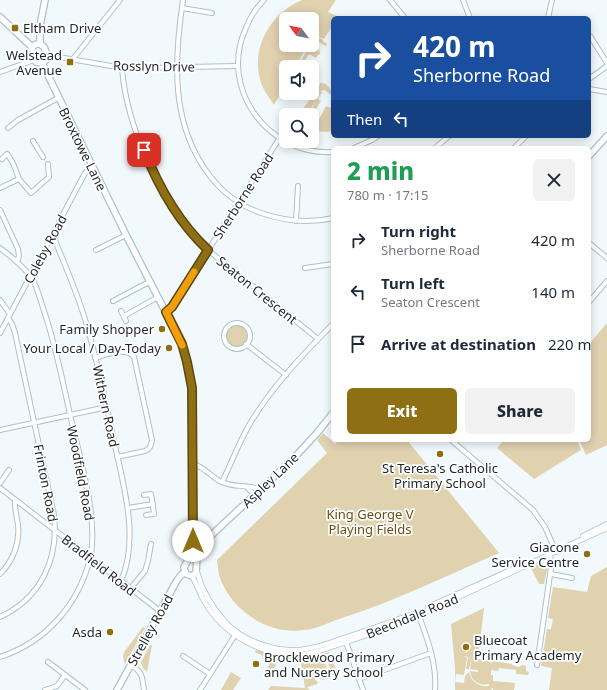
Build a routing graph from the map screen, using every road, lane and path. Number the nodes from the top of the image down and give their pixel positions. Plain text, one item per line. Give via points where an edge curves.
1 (44, 0) edge
2 (120, 0) edge
3 (183, 0) edge
4 (264, 0) edge
5 (390, 0) edge
6 (463, 0) edge
7 (552, 0) edge
8 (182, 8) junction
9 (212, 13) dead end
10 (403, 16) edge
11 (469, 16) edge
12 (548, 16) edge
13 (0, 17) edge
14 (591, 38) edge
15 (40, 44) junction
16 (32, 47) junction
17 (47, 55) junction
18 (34, 60) junction
19 (72, 60) junction
20 (607, 62) edge
21 (42, 63) junction
22 (238, 66) junction
23 (607, 66) edge
24 (122, 67) junction
25 (177, 67) junction
26 (0, 72) edge
27 (591, 78) edge
28 (591, 89) edge
29 (607, 92) edge
30 (58, 98) junction
31 (8, 128) dead end
32 (607, 136) edge
33 (375, 138) edge
34 (447, 138) edge
35 (524, 138) edge
36 (279, 139) joint
37 (33, 142) dead end
38 (358, 146) edge
39 (437, 146) edge
40 (516, 146) edge
41 (301, 148) edge
42 (331, 152) edge
43 (591, 154) edge
44 (43, 157) dead end
45 (2, 159) dead end
46 (48, 164) dead end
47 (92, 166) junction
48 (19, 179) junction
49 (298, 186) dead end
50 (0, 188) edge
51 (239, 202) junction
52 (0, 210) edge
53 (331, 218) edge
54 (296, 221) junction
55 (126, 235) junction
56 (51, 237) junction
57 (591, 245) edge
58 (0, 248) edge
59 (96, 250) dead end
60 (208, 250) junction
61 (607, 258) edge
62 (17, 262) junction
63 (331, 264) edge
64 (305, 268) dead end
65 (30, 277) junction
66 (607, 281) edge
67 (150, 282) junction
68 (158, 297) junction
69 (0, 300) edge
70 (591, 300) edge
71 (113, 301) dead end
72 (121, 311) dead end
73 (166, 312) junction
74 (10, 314) junction
75 (124, 316) junction
76 (8, 318) junction
77 (126, 321) dead end
78 (331, 326) edge
79 (0, 333) edge
80 (318, 339) junction
81 (246, 344) junction
82 (95, 358) junction
83 (286, 375) junction
84 (107, 407) junction
85 (70, 415) junction
86 (331, 416) edge
87 (34, 423) junction
88 (0, 430) edge
89 (453, 442) edge
90 (117, 457) junction
91 (193, 464) junction
92 (9, 470) dead end
93 (222, 482) junction
94 (0, 483) edge
95 (247, 487) junction
96 (0, 488) edge
97 (260, 490) junction
98 (144, 495) dead end
99 (254, 495) junction
100 (15, 500) junction
101 (153, 504) junction
102 (128, 508) junction
103 (146, 515) dead end
104 (607, 524) edge
105 (607, 528) edge
106 (55, 531) junction
107 (193, 541) junction
108 (203, 543) junction
109 (151, 544) dead end
110 (556, 550) junction
111 (550, 553) junction
112 (90, 558) junction
113 (185, 572) junction
114 (197, 572) junction
115 (0, 574) edge
116 (551, 574) junction
117 (192, 576) junction
118 (572, 578) dead end
119 (121, 581) junction
120 (130, 589) junction
121 (160, 611) junction
122 (418, 614) junction
123 (0, 618) edge
124 (236, 633) junction
125 (345, 640) junction
126 (432, 653) junction
127 (183, 656) dead end
128 (0, 657) edge
129 (48, 662) dead end
130 (131, 664) junction
131 (537, 665) dead end
132 (210, 674) junction
133 (65, 675) junction
134 (359, 679) junction
135 (44, 690) edge
136 (85, 690) edge
137 (117, 690) edge
138 (144, 690) edge
139 (200, 690) edge
140 (363, 690) edge
141 (435, 690) edge

1 - 15 main road
2 - 19 street
3 - 8 street
4 - 22 street via 252,15 242,35
5 - 10 street
6 - 11 street
7 - 12 street
8 - 9 street
8 - 25 street
13 - 16 main road
14 - 20 street
15 - 16 main road
15 - 17 main road
16 - 18 main road
17 - 19 street, Rosslyn Drive
17 - 21 main road
18 - 21 main road
18 - 26 street
19 - 24 street, Rosslyn Drive
21 - 30 main road, Broxtowe Lane
22 - 25 street, Rosslyn Drive
22 - 36 street via 240,83 249,105 256,117
23 - 27 street
24 - 25 street, Rosslyn Drive
24 - 60 street, Seaton Crescent via 131,118 163,192 179,218
25 - 51 street via 180,111 192,147 213,180
28 - 29 street
30 - 31 street
30 - 47 main road, Broxtowe Lane
32 - 43 main road
33 - 38 street
34 - 39 street
35 - 40 street
36 - 51 street, Sherborne Road
37 - 44 street
41 - 42 street via 314,152
45 - 48 street via 8,154 14,162
46 - 48 street via 49,177 31,193
47 - 55 main road, Broxtowe Lane
47 - 56 street, Coleby Road via 85,173
48 - 50 street
49 - 54 street
51 - 54 street via 267,215
51 - 60 street, Sherborne Road
52 - 62 street via 18,249
53 - 54 street
55 - 59 street
55 - 67 main road, Broxtowe Lane
56 - 65 street, Coleby Road
56 - 82 street, Withern Road via 56,242 84,316
57 - 61 street
58 - 62 street, Woodfield Road
60 - 73 street, Sherborne Road
60 - 80 street, Seaton Crescent
62 - 65 street, Woodfield Road
63 - 64 street
65 - 74 street, Coleby Road
65 - 85 street, Woodfield Road via 53,339
66 - 70 street
67 - 68 main road, Broxtowe Lane
67 - 71 street
68 - 73 main road, Broxtowe Lane
68 - 75 street
69 - 74 street
72 - 75 street
73 - 91 main road, Broxtowe Lane via 182,344 191,379
74 - 76 street, Coleby Road
75 - 77 street
76 - 79 street, Coleby Road
76 - 87 street, Frinton Road via 15,333
78 - 80 street
80 - 83 street
81 - 81 street via 243,348 235,350 224,342 224,332 230,324 238,322 248,329 250,338
81 - 83 street
82 - 84 street, Withern Road
82 - 90 street via 123,352 134,357 152,440 150,447 144,451
83 - 93 street via 248,427
84 - 85 street
84 - 90 street, Withern Road
85 - 87 street
85 - 112 street, Woodfield Road via 91,511
86 - 97 main road, Aspley Lane via 317,434
87 - 88 street
87 - 106 street, Frinton Road via 54,515
89 - 110 street via 533,510
90 - 102 street, Withern Road
91 - 93 street
91 - 107 main road, Broxtowe Lane
92 - 94 street
93 - 95 street
95 - 97 street
95 - 99 street
96 - 100 street, Bradfield Road
97 - 99 main road, Aspley Lane
98 - 101 street via 151,494
99 - 108 main road, Aspley Lane
100 - 106 street, Bradfield Road
100 - 115 street via 19,533 17,545
101 - 102 street
101 - 103 street via 154,514
102 - 119 street, Withern Road via 128,548
104 - 110 street, Beechdale Road
105 - 110 street, Beechdale Road
106 - 112 street, Bradfield Road
106 - 123 street, Frinton Road via 52,558 40,584 22,604
107 - 108 main road via 200,539
107 - 113 main road, Strelley Road via 191,555 184,567
108 - 114 main road via 197,556
109 - 120 street via 145,571
110 - 111 street, Beechdale Road
111 - 116 street
111 - 122 street, Beechdale Road
112 - 119 street, Bradfield Road
112 - 128 street, Woodfield Road via 79,589 59,620 30,643
113 - 117 main road
113 - 121 main road, Strelley Road via 176,582
114 - 117 main road
114 - 124 street, Beechdale Road via 212,606
116 - 118 street
116 - 131 street
117 - 124 street, Beechdale Road via 212,614 226,628
119 - 120 street, Bradfield Road
120 - 121 street, Bradfield Road
121 - 130 main road, Strelley Road
122 - 125 street, Beechdale Road via 381,631
122 - 126 street
124 - 125 street, Beechdale Road via 245,641 260,648 290,654 305,654
124 - 132 street
125 - 134 street
126 - 134 street
126 - 141 street
127 - 132 street
129 - 133 street
130 - 137 main road, Strelley Road
130 - 138 street via 140,671
132 - 139 street
133 - 135 street via 58,685
133 - 136 street
134 - 140 street

